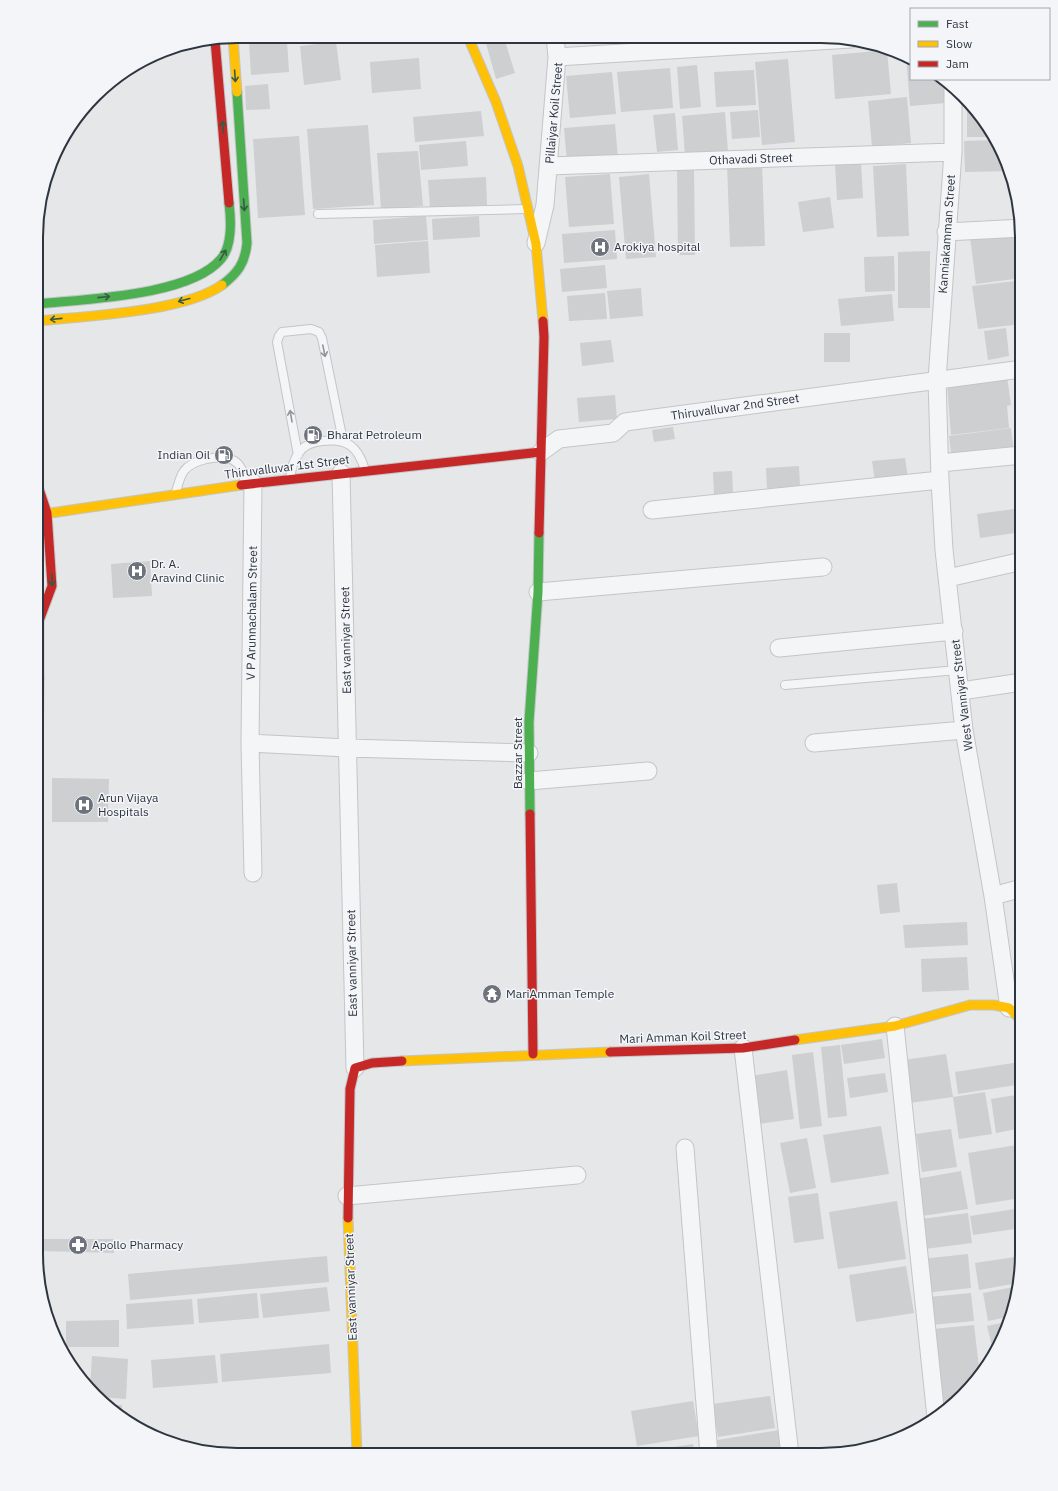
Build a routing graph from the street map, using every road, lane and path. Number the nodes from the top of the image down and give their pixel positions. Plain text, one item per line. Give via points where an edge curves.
1 (233, 43) edge
2 (470, 43) edge
3 (555, 43) edge
4 (786, 43) edge
5 (215, 44) edge
6 (557, 57) junction
7 (953, 95) edge
8 (953, 152) junction
9 (549, 166) junction
10 (528, 209) junction
11 (318, 214) dead end
12 (1015, 228) edge
13 (946, 232) junction
14 (536, 244) junction
15 (43, 303) edge
16 (43, 320) edge
17 (1015, 370) edge
18 (937, 380) junction
19 (343, 441) junction
20 (541, 452) junction
21 (298, 455) junction
22 (1015, 456) edge
23 (365, 470) junction
24 (341, 472) junction
25 (940, 472) junction
26 (290, 478) junction
27 (249, 483) junction
28 (176, 494) junction
29 (43, 502) edge
30 (652, 510) dead end
31 (43, 514) edge
32 (47, 514) junction
33 (1015, 563) edge
34 (823, 567) dead end
35 (948, 578) junction
36 (538, 592) junction
37 (43, 607) edge
38 (954, 631) junction
39 (779, 648) dead end
40 (958, 670) junction
41 (1015, 683) edge
42 (785, 685) dead end
43 (961, 691) junction
44 (964, 730) junction
45 (814, 742) dead end
46 (250, 743) junction
47 (347, 748) junction
48 (529, 753) junction
49 (648, 771) dead end
50 (529, 781) junction
51 (253, 873) dead end
52 (1015, 890) edge
53 (993, 896) junction
54 (1009, 1008) junction
55 (1015, 1014) edge
56 (895, 1026) junction
57 (743, 1048) junction
58 (533, 1054) junction
59 (355, 1068) junction
60 (686, 1148) dead end
61 (577, 1175) dead end
62 (347, 1196) junction
63 (935, 1411) edge
64 (357, 1448) edge
65 (707, 1448) edge
66 (789, 1448) edge

1 -> 16 street via 247,243 242,265 234,276 218,288 169,304 124,312
2 - 10 street, Pillaiyar Koil Street via 518,166
3 - 6 street
4 - 6 street, Pillaiyar Koil Street
15 -> 5 street via 153,289 206,273 226,251 230,222
6 - 9 street, Pillaiyar Koil Street
7 - 8 street, Kanniakamman Street
8 - 9 street, Othavadi Street
8 - 13 street, Kanniakamman Street
9 - 14 street, Pillaiyar Koil Street via 545,204
10 - 11 lane
10 - 14 street, Pillaiyar Koil Street
12 - 13 street
13 - 18 street, Kanniakamman Street
14 - 20 street, Pillaiyar Koil Street via 544,338
17 - 18 street, Thiruvalluvar 2nd Street
18 - 20 street, Thiruvalluvar 2nd Street via 625,422 614,433 559,439
18 - 25 street, West Vanniyar Street
19 - 21 lane via 313,443 303,448
21 -> 19 lane via 277,342 282,332 311,329 319,332
19 - 23 lane via 354,447 361,456
20 - 23 street, Thiruvalluvar 1st Street
20 - 36 street, Bazzar Street
21 - 26 lane via 292,466
22 - 25 street
23 - 24 street, Thiruvalluvar 1st Street
24 - 26 street, Thiruvalluvar 1st Street
24 - 47 street, East vanniyar Street
25 - 30 street
25 - 35 street, West Vanniyar Street
26 - 27 street, Thiruvalluvar 1st Street
27 - 28 street, Thiruvalluvar 1st Street
27 - 28 lane via 242,467 224,456 199,461 184,471
27 - 46 street, V P Arunnachalam Street
28 - 32 street, Thiruvalluvar 1st Street
29 - 32 street
31 - 32 street, Thiruvalluvar 1st Street
32 -> 37 street via 52,586
33 - 35 street
34 - 36 street
35 - 38 street, West Vanniyar Street
36 - 48 street, Bazzar Street
38 - 39 street
38 - 40 street, West Vanniyar Street
40 - 42 lane
40 - 43 street, West Vanniyar Street
41 - 43 street
43 - 44 street, West Vanniyar Street
44 - 45 street
44 - 53 street, West Vanniyar Street
46 - 47 street
46 - 51 street, V P Arunnachalam Street
47 - 48 street
47 - 59 street, East vanniyar Street
48 - 50 street, Bazzar Street
49 - 50 street
50 - 58 street, Bazzar Street
52 - 53 street
53 - 54 street, West Vanniyar Street
54 - 55 street
54 - 56 street, Mari Amman Koil Street via 994,1004 970,1005
56 - 57 street, Mari Amman Koil Street
56 - 63 street
57 - 58 street, Mari Amman Koil Street
57 - 66 street
58 - 59 street, Mari Amman Koil Street via 372,1063
59 - 62 street, East vanniyar Street via 350,1089
60 - 65 street
61 - 62 street
62 - 64 street, East vanniyar Street

